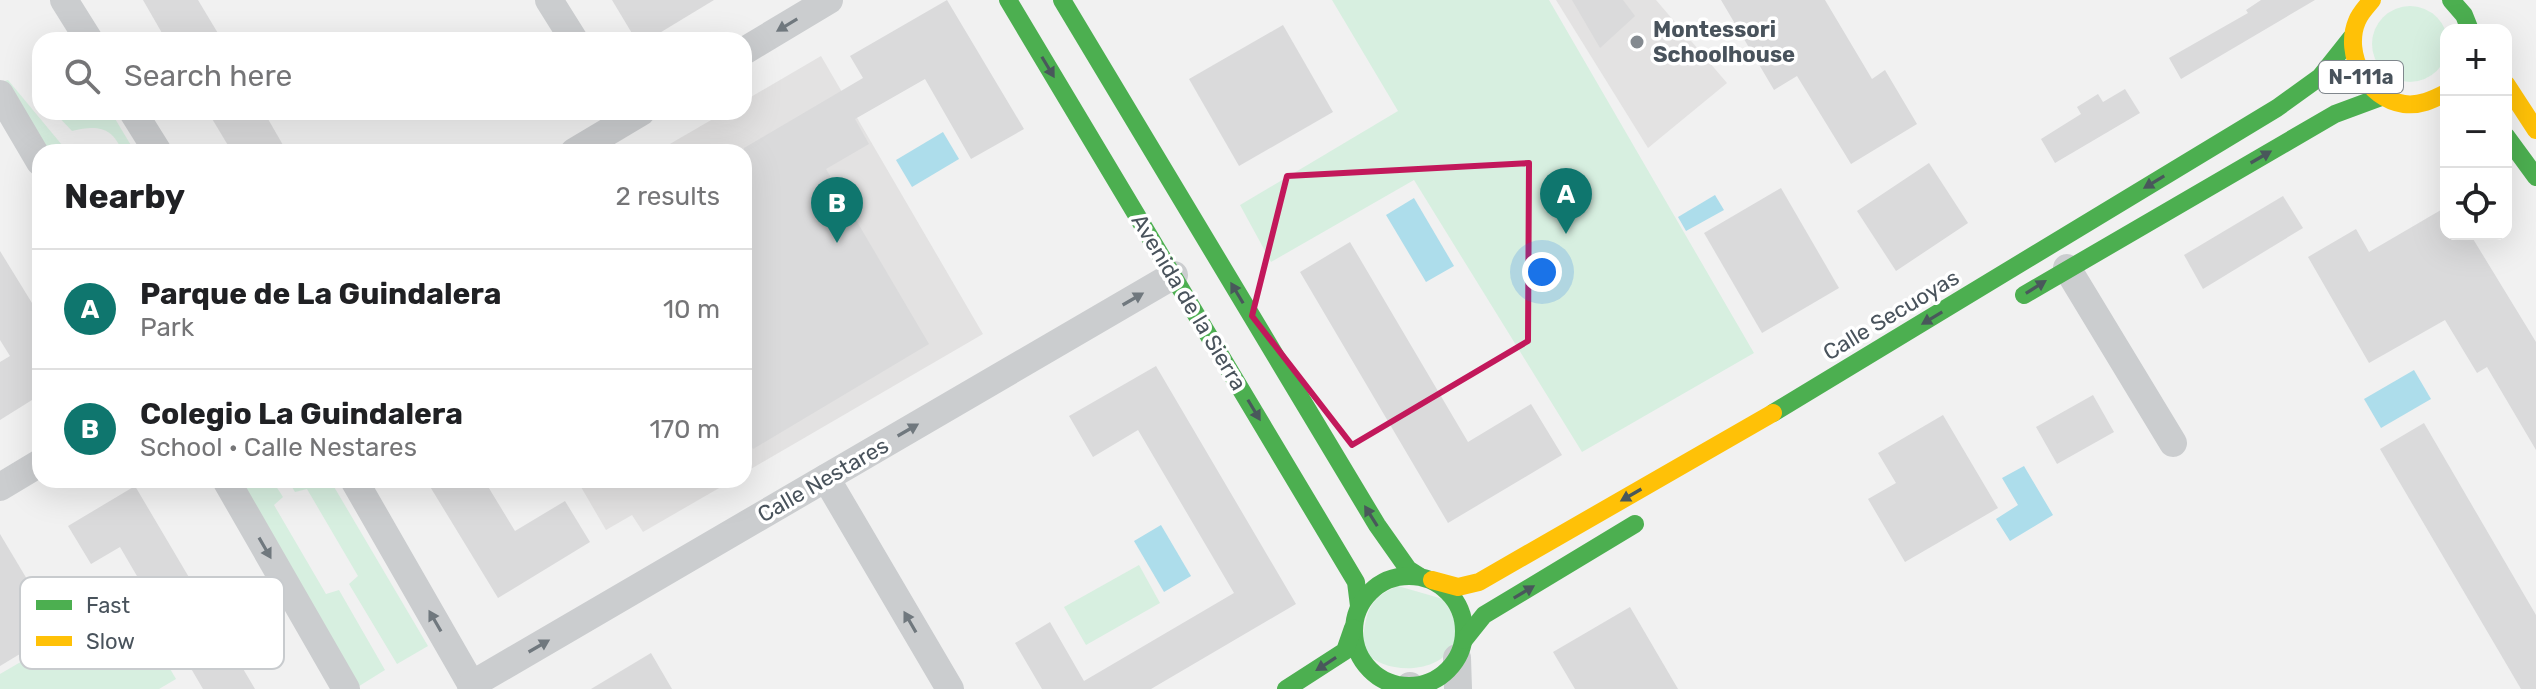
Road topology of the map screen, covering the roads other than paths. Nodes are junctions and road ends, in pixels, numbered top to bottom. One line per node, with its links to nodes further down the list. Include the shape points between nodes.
1 (64, 0): 9 (street)
2 (549, 0): 10 (street)
3 (829, 0): 12 (street, one-way to 12)
4 (1008, 0): 26 (main road, Avenida de la Sierra, one-way to 26)
5 (1062, 0): 36 (main road, Avenida de la Sierra, one-way to 5, via 1408,569 1377,525)
6 (2372, 0): 11 (main road, N-111a, via 2355,22)
7 (2453, 1): 8 (main road)
8 (2466, 24)
9 (84, 32)
10 (569, 32)
11 (2351, 38): 15 (main road, N-111a, via 2358,72); 36 (main road, Calle Secuoyas, one-way to 36, via 2320,77 2277,108 1809,392 1479,582 1458,587)
12 (752, 46)
13 (2512, 93): 19 (main road)
14 (0, 94): 23 (street)
15 (2381, 97): 16 (main road, N-111a, via 2399,104); 25 (main road, one-way to 15, via 2335,114)
16 (2440, 98)
17 (138, 120): 20 (street)
18 (620, 120): 21 (street)
19 (2536, 130)
20 (153, 144)
21 (585, 144)
22 (2512, 144): 24 (main road)
23 (32, 148)
24 (2536, 177)
25 (2067, 268): 27 (main road, one-way to 25); 28 (street)
26 (1174, 275): 30 (street, Calle Nestares, one-way to 26); 38 (main road, Avenida de la Sierra, one-way to 38, via 1356,582)
27 (2004, 307)
28 (2173, 443)
29 (32, 468): 31 (street)
30 (826, 478): 42 (street, Calle Nestares, one-way to 30); 45 (street, one-way to 30)
31 (0, 487)
32 (231, 488): 35 (street, one-way to 35)
33 (359, 488): 42 (street, one-way to 33)
34 (1658, 510): 40 (main road, one-way to 34, via 1484,615)
35 (282, 577)
36 (1426, 578): 38 (main road, via 1384,581); 40 (main road, via 1458,604)
37 (284, 581): 44 (street, one-way to 44)
38 (1359, 606): 39 (main road)
39 (1353, 628): 43 (main road, via 1364,663 1377,676); 46 (main road, one-way to 46, via 1345,651)
40 (1461, 649): 43 (main road, via 1445,673 1429,683); 47 (street)
41 (1356, 686): 43 (main road, via 1374,681)
42 (472, 687)
43 (1406, 687)
44 (346, 689)
45 (950, 689)
46 (1286, 689)
47 (1458, 689)

